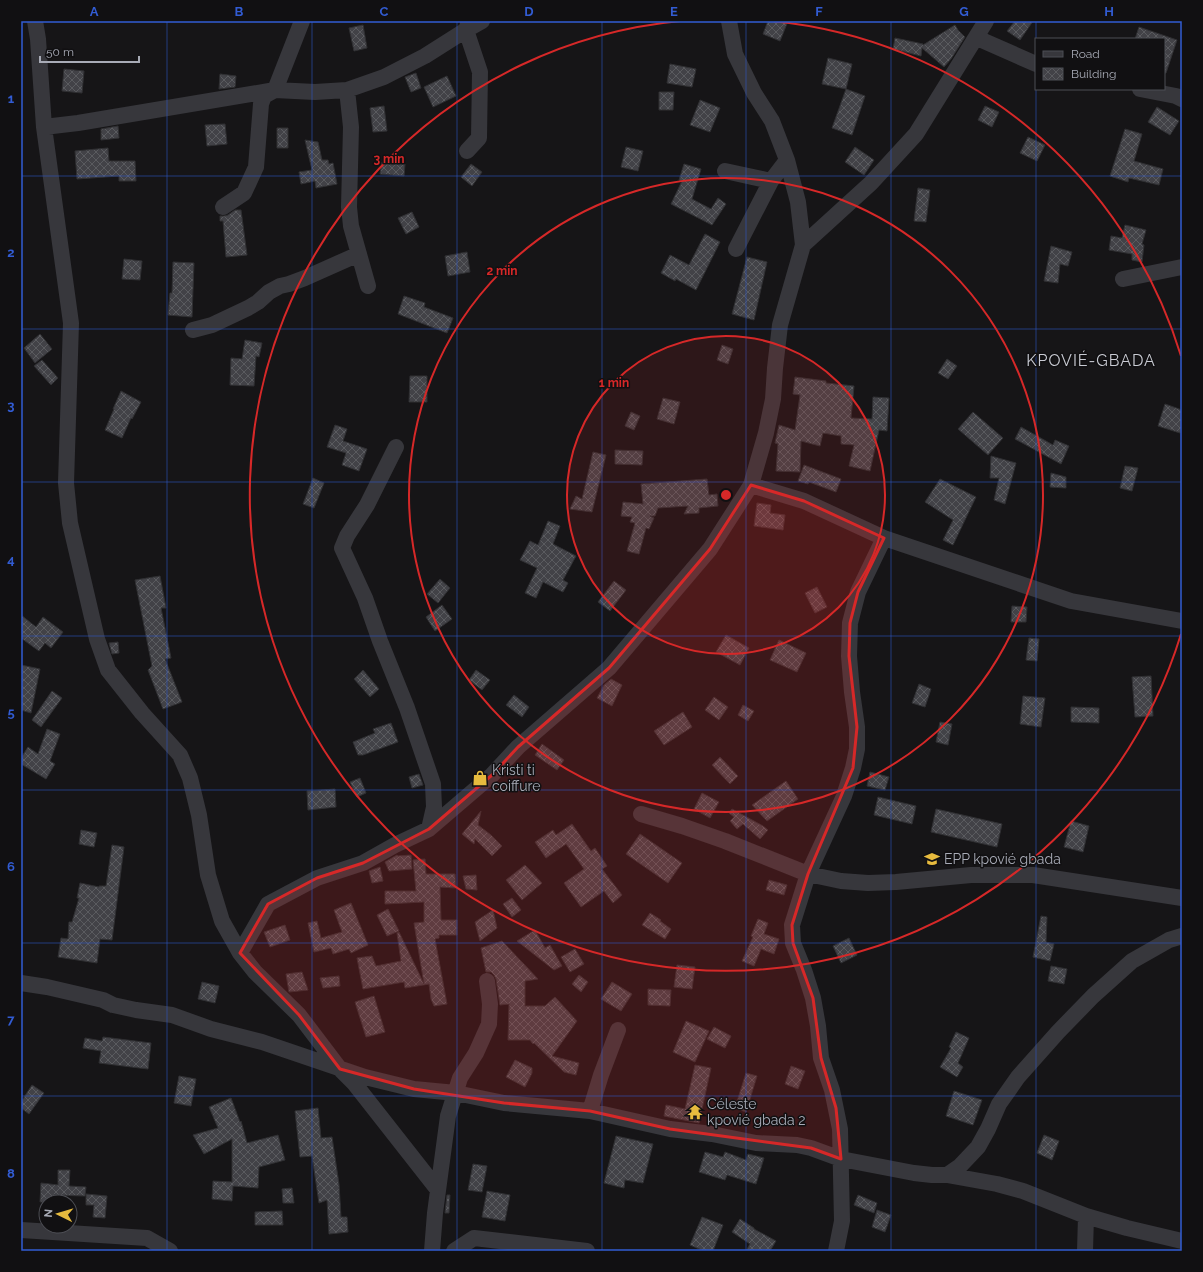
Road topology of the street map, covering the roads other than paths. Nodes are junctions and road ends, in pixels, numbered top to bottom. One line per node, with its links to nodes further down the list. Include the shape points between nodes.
1 (35, 21): 13 (street)
2 (302, 21): 9 (street)
3 (482, 21): 6 (street)
4 (729, 21): 15 (street, via 735,54 754,93 772,121)
5 (986, 21): 7 (street)
6 (467, 25): 10 (street, via 418,60 384,77); 14 (street, via 480,72 479,138)
7 (976, 38): 8 (street); 19 (street, via 916,134 871,183)
8 (1035, 64)
9 (275, 90): 10 (street); 13 (street); 18 (street, via 264,96 261,104 256,167 244,193)
10 (347, 90): 21 (street, via 351,126 349,206 351,226)
11 (1145, 90): 12 (street)
12 (1182, 98)
13 (44, 127): 35 (street, via 71,323 66,483 70,523 97,639 108,670 183,760 199,815 208,875 222,921)
14 (467, 152)
15 (786, 160): 17 (street); 19 (street, via 798,202)
16 (725, 171): 17 (street)
17 (771, 181): 20 (street)
18 (223, 207)
19 (803, 245): 27 (street, via 780,325 773,399)
20 (736, 249)
21 (359, 254): 24 (street); 25 (street, via 280,286 248,308 212,325)
22 (1182, 267): 23 (street)
23 (1123, 279)
24 (368, 286)
25 (193, 330)
26 (396, 447): 31 (street, via 342,548 368,604 433,784 434,807)
27 (751, 485): 28 (street, via 804,501); 31 (street, via 710,549 609,668)
28 (884, 538): 29 (street, via 1071,601); 32 (street, via 858,592 850,623 849,656 857,727 857,749 853,768 844,796)
29 (1182, 621)
30 (641, 814): 32 (street, via 725,841)
31 (429, 829): 35 (street, via 363,863 317,878 268,904)
32 (808, 874): 33 (street, via 841,881 868,883 971,875 1033,875); 42 (street, via 792,925 793,943 813,998 821,1058 838,1115)
33 (1182, 898)
34 (1182, 936): 43 (street, via 1169,940 1132,961 1093,996 1018,1077 999,1104 978,1147 960,1166)
35 (240, 953): 39 (street, via 255,972 298,1015)
36 (486, 981): 40 (street, via 490,1004 489,1024 460,1078)
37 (21, 983): 39 (street, via 47,987 136,1010 172,1015)
38 (618, 1030): 41 (street)
39 (340, 1069): 40 (street, via 414,1089); 44 (street, via 354,1083)
40 (456, 1094): 41 (street, via 504,1103); 44 (street, via 448,1116)
41 (590, 1111): 42 (street, via 756,1143 798,1145)
42 (841, 1159): 43 (street, via 914,1173); 52 (street, via 842,1221)
43 (947, 1175): 45 (street, via 1023,1191)
44 (438, 1190): 49 (street)
45 (1086, 1216): 47 (street); 53 (street)
46 (21, 1230): 48 (street, via 147,1238)
47 (1182, 1241)
48 (170, 1251)
49 (432, 1251)
50 (454, 1251): 51 (street, via 474,1238)
51 (587, 1251)
52 (836, 1251)
53 (1085, 1251)

